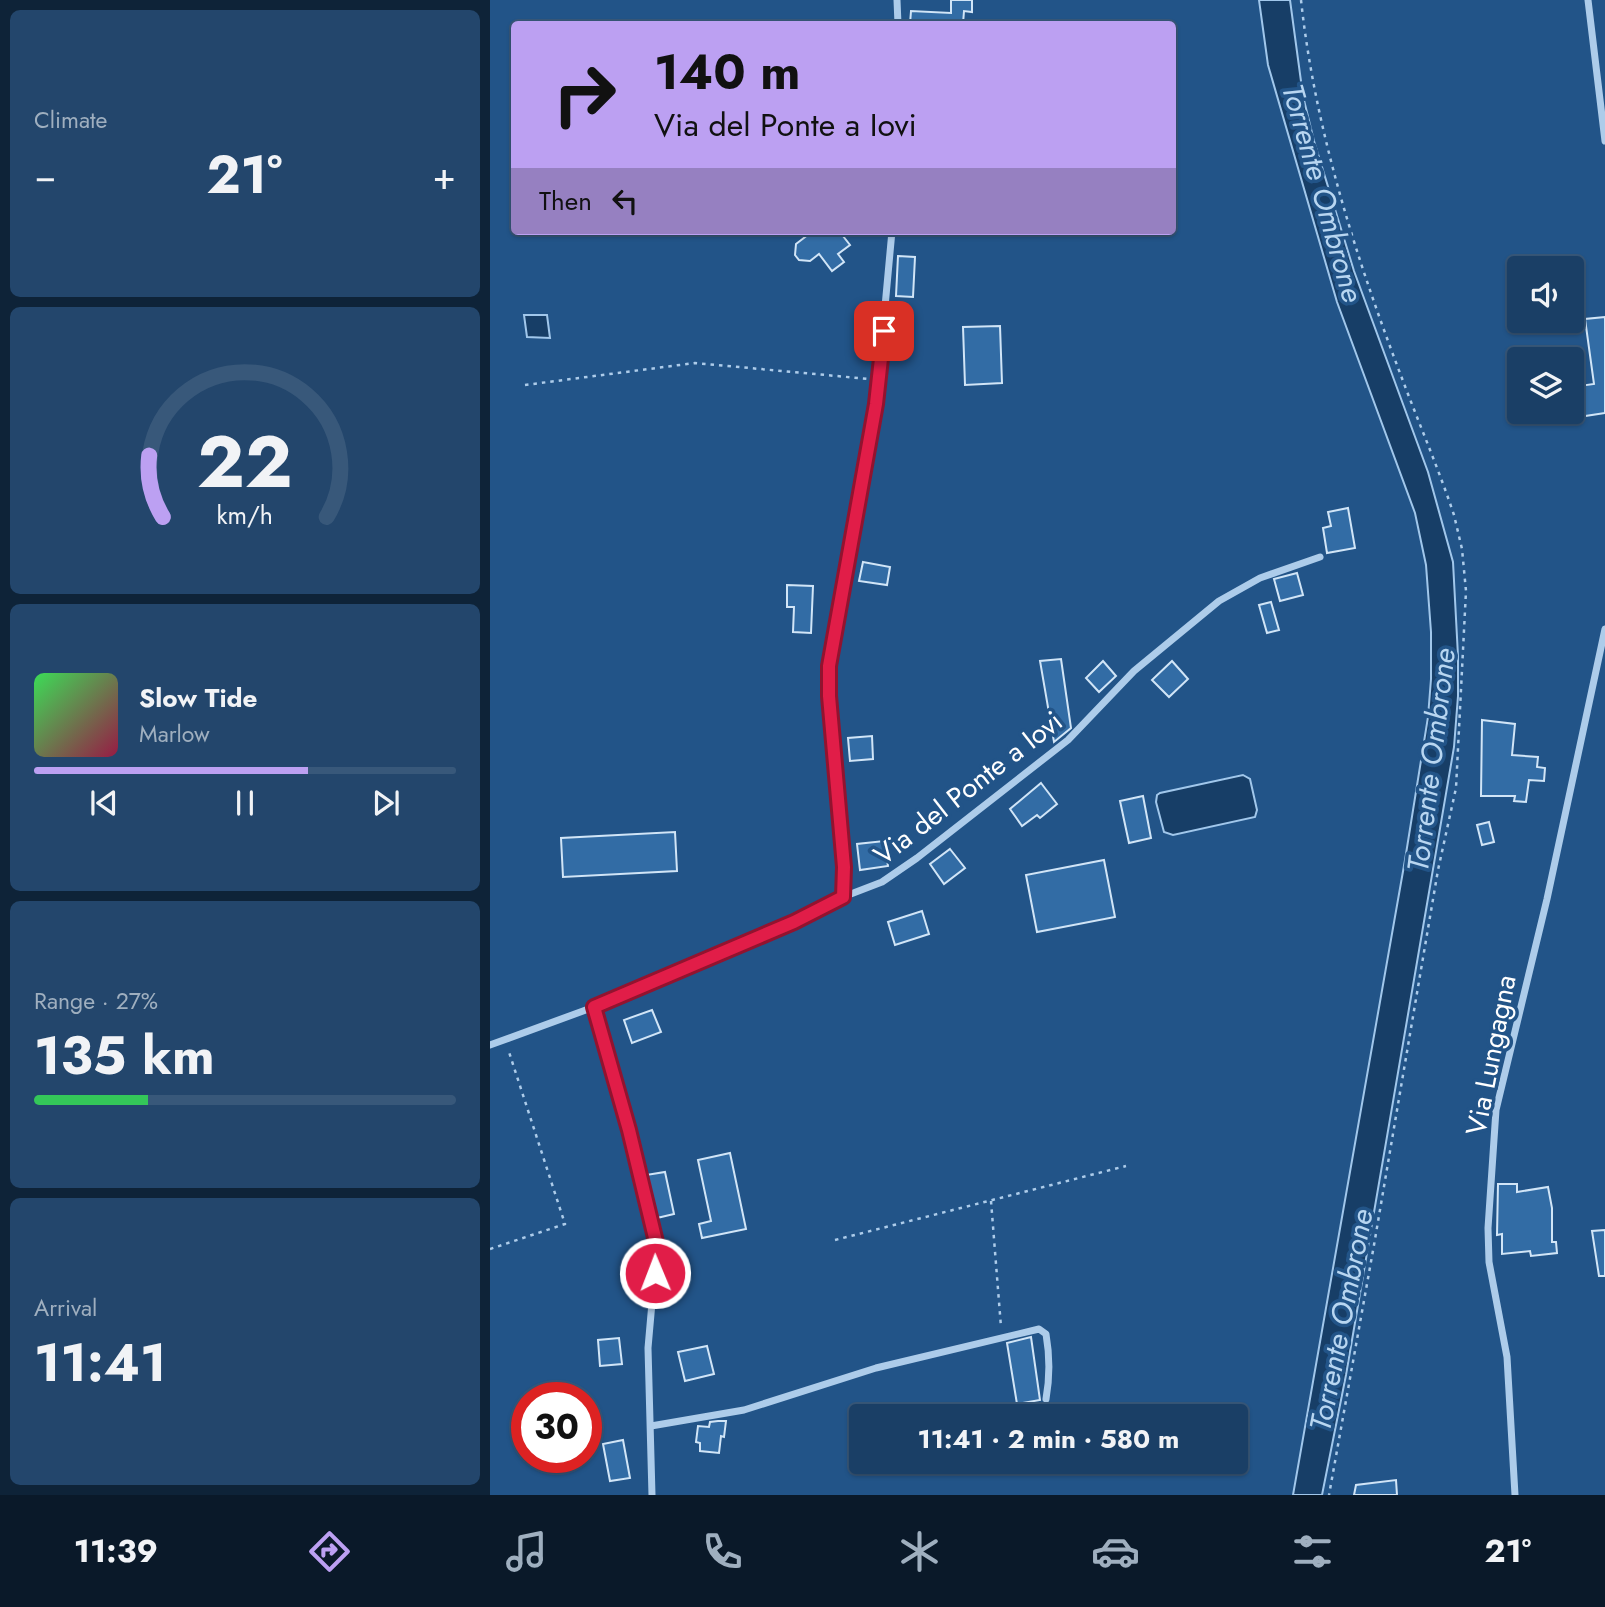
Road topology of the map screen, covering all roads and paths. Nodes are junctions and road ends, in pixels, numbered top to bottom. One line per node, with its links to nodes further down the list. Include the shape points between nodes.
1 (897, 0): 4 (street)
2 (1301, 0): 23 (path, via 1308,64 1324,132 1374,302 1454,516 1466,591 1456,788)
3 (1588, 0): 5 (street)
4 (898, 21)
5 (1605, 141)
6 (892, 235): 7 (street)
7 (879, 379): 8 (path, via 695,363); 11 (street, via 829,666)
8 (525, 385)
9 (1320, 557): 11 (street, Via del Ponte a Iovi, via 1260,578 1219,601 1134,671 1068,740 894,874)
10 (1605, 629): 24 (street, Via Lungagna, via 1496,1110 1489,1262 1507,1357)
11 (843, 897): 12 (street, Via del Ponte a Iovi)
12 (594, 1007): 13 (street, Via del Ponte a Iovi); 21 (street, via 657,1246 648,1348)
13 (505, 1040): 14 (street, Via del Ponte a Iovi); 18 (path, via 565,1224)
14 (490, 1045)
15 (1126, 1166): 16 (path)
16 (991, 1200): 17 (path); 19 (path)
17 (835, 1240)
18 (490, 1249)
19 (1002, 1337): 20 (street, via 1039,1329 1046,1334 1050,1353); 21 (street, via 876,1368 744,1410)
20 (1046, 1399)
21 (651, 1426): 22 (street)
22 (652, 1495)
23 (1329, 1495)
24 (1515, 1495)

